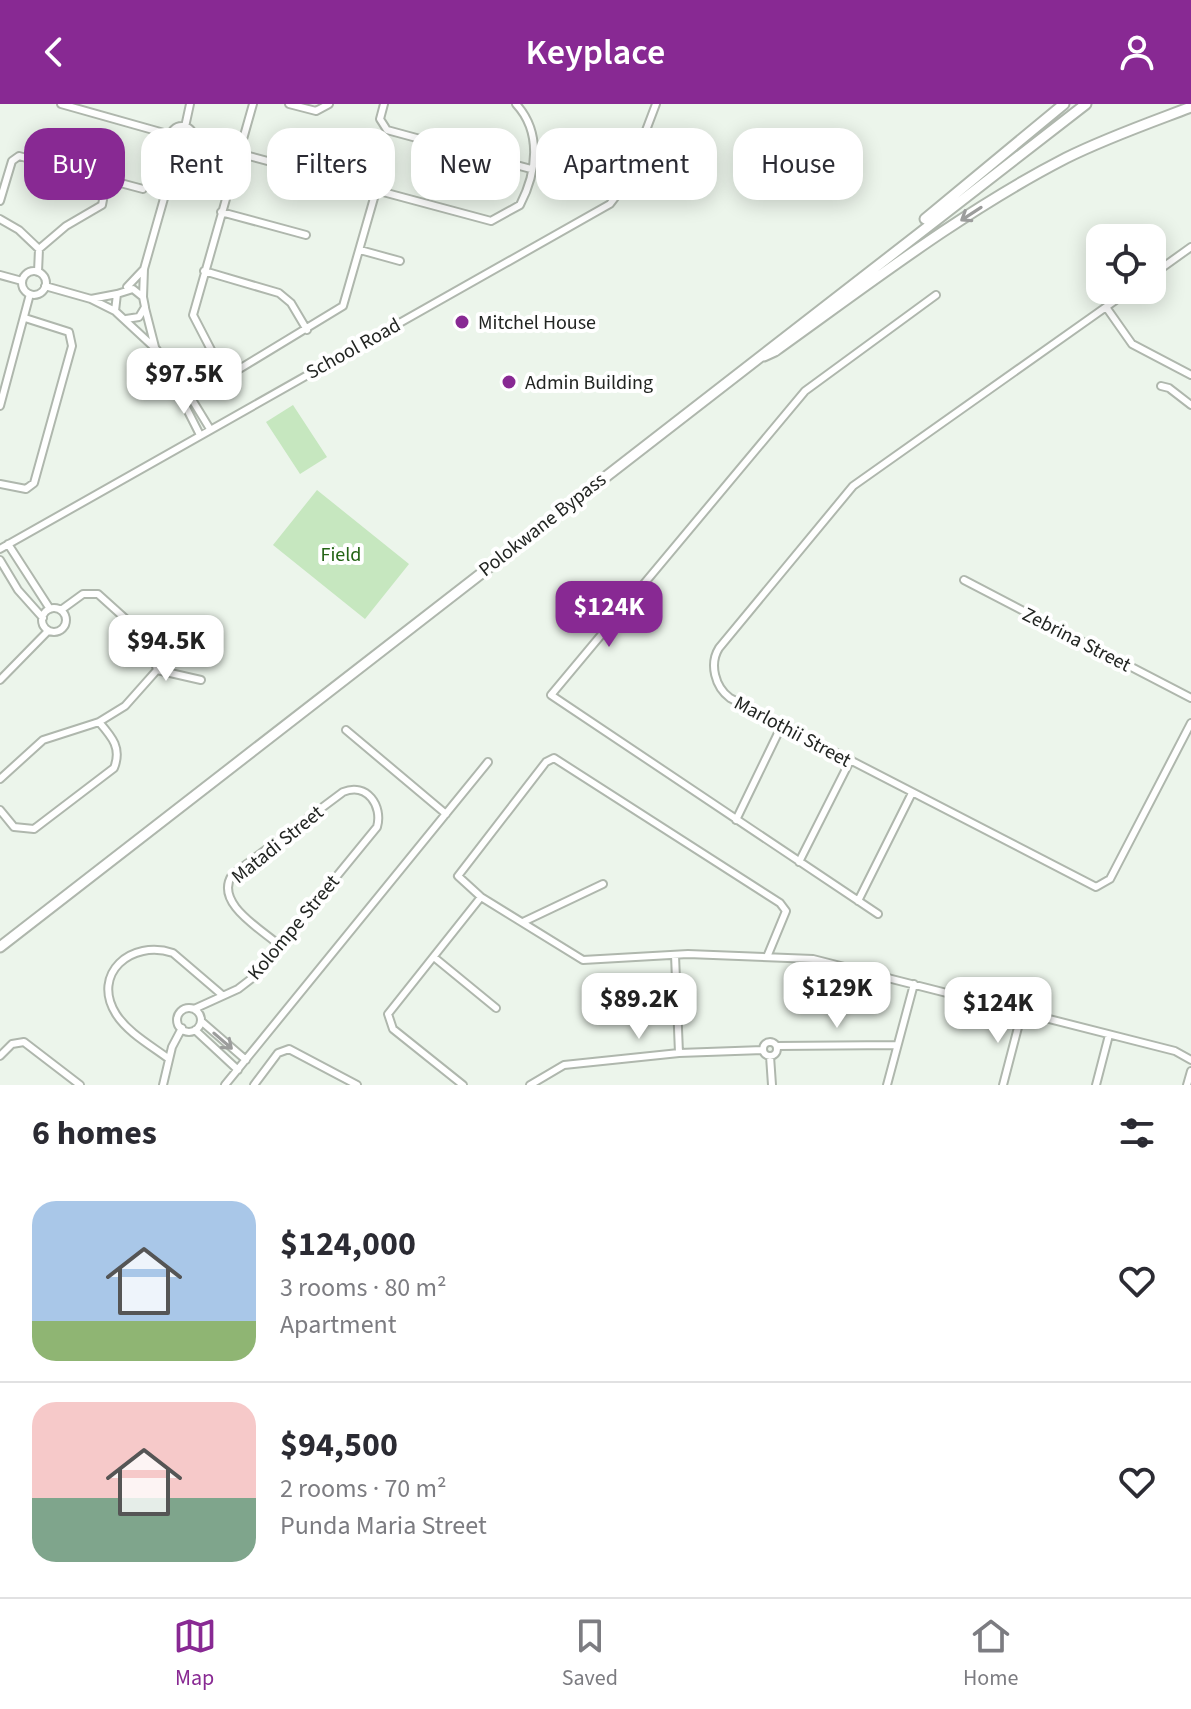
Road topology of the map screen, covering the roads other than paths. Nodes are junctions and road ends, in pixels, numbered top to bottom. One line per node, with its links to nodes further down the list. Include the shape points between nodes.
1 (61, 104): 13 (street)
2 (190, 104): 12 (street)
3 (253, 104): 15 (street)
4 (289, 104): 5 (street, via 316,111)
5 (329, 104)
6 (384, 104): 17 (street, via 380,119 387,130)
7 (516, 104): 17 (street, via 535,136)
8 (656, 104): 59 (street, School Road, via 626,183 610,204)
9 (1064, 104): 44 (highway)
10 (1086, 104): 44 (highway, Polokwane Bypass)
11 (1191, 107): 53 (highway, one-way to 53, via 1068,157 1012,188 775,351)
12 (185, 127): 14 (street)
13 (146, 128)
14 (177, 128)
15 (245, 128)
16 (24, 156): 23 (street, via 15,157)
17 (531, 169): 18 (street, via 520,205 491,221)
18 (395, 196)
19 (103, 200): 28 (street)
20 (164, 200): 32 (street)
21 (224, 200): 24 (street)
22 (374, 200): 29 (street)
23 (0, 201)
24 (221, 212): 26 (street); 33 (street)
25 (0, 219): 28 (street)
26 (306, 235)
27 (1191, 247): 31 (street)
28 (39, 249): 34 (street)
29 (360, 250): 30 (street); 51 (street, via 343,306)
30 (400, 261)
31 (1166, 265)
32 (144, 269): 38 (street); 42 (street)
33 (204, 271): 51 (street, via 279,293); 51 (street, via 194,319 222,371 236,371)
34 (38, 272): 36 (street, via 29,272); 37 (street)
35 (0, 275): 36 (street)
36 (22, 281): 39 (street)
37 (45, 286): 39 (street); 43 (street)
38 (126, 288): 40 (street); 42 (street)
39 (30, 294): 49 (street)
40 (117, 294): 43 (street); 48 (street)
41 (936, 295): 84 (street, via 805,391 551,695)
42 (143, 297): 46 (street)
43 (91, 299): 48 (street)
44 (824, 304): 53 (highway, Polokwane Bypass)
45 (1110, 304): 47 (street, Marlothii Street)
46 (145, 307): 50 (street, via 139,317); 52 (street)
47 (1106, 307): 55 (street, via 1132,344); 76 (street, Marlothii Street, via 853,486 719,648 714,666 722,692)
48 (115, 311): 50 (street)
49 (25, 318): 58 (street); 61 (street, via 69,332 72,346 34,483 26,489)
50 (126, 319): 52 (street)
51 (307, 330)
52 (157, 350): 54 (street)
53 (758, 357): 93 (highway, Polokwane Bypass)
54 (168, 370): 59 (street, via 177,375); 60 (street)
55 (1191, 375)
56 (1161, 386): 57 (street)
57 (1191, 405)
58 (0, 406)
59 (210, 429): 60 (street, School Road)
60 (200, 435): 62 (street, School Road)
61 (0, 484)
62 (8, 544): 63 (street, School Road); 66 (street)
63 (0, 549)
64 (0, 560): 68 (street)
65 (964, 580): 73 (street, Zebrina Street)
66 (50, 609): 67 (street); 68 (street)
67 (61, 610): 69 (street, via 65,627); 70 (street, via 83,594 98,594 149,640)
68 (43, 618): 69 (street)
69 (48, 631): 71 (street)
70 (157, 670): 72 (street); 74 (street, via 125,706)
71 (0, 680)
72 (201, 680)
73 (1191, 698)
74 (99, 722): 80 (street, via 43,740); 82 (street, via 116,742 114,768 34,829 14,827)
75 (1191, 723): 81 (street, Marlothii Street, via 1110,879 1100,887)
76 (782, 725): 78 (street, Marlothii Street); 84 (street)
77 (346, 730): 83 (street)
78 (850, 761): 81 (street, Marlothii Street); 86 (street)
79 (488, 762): 83 (street)
80 (0, 779)
81 (912, 793): 89 (street)
82 (0, 810)
83 (446, 814): 113 (street)
84 (736, 820): 86 (street)
85 (377, 827): 92 (street, Kolompe Street); 92 (street, Matadi Street, via 378,805 352,788 232,875 226,891 230,901)
86 (799, 862): 89 (street)
87 (603, 884): 91 (street)
88 (481, 897): 91 (street); 95 (street, via 462,881 460,870 554,758 780,903 786,911); 96 (street)
89 (858, 901): 90 (street)
90 (878, 914)
91 (523, 922): 94 (street, via 583,960)
92 (279, 945): 98 (street, Kolompe Street, via 255,976)
93 (0, 947)
94 (675, 955): 95 (street); 109 (street)
95 (767, 957): 97 (street, via 813,959)
96 (435, 958): 99 (street); 122 (street, via 392,1008 389,1022)
97 (914, 984): 101 (street); 106 (street)
98 (221, 994): 100 (street, Kolompe Street); 112 (street, via 173,953 152,947 136,950 120,962 111,977 114,1012)
99 (496, 1008)
100 (194, 1009): 102 (street); 103 (street, via 180,1013)
101 (1022, 1012): 105 (street); 126 (street)
102 (201, 1021): 104 (street); 113 (street, one-way to 113)
103 (182, 1028): 104 (street); 112 (street)
104 (195, 1030): 115 (street)
105 (1109, 1035): 114 (street, via 1186,1054); 127 (street)
106 (897, 1045): 107 (street); 125 (street)
107 (777, 1046): 108 (street, via 767,1042); 111 (street, via 777,1053)
108 (763, 1050): 109 (street); 111 (street)
109 (679, 1053): 123 (street, via 564,1065)
110 (0, 1056): 117 (street, via 12,1044 24,1042)
111 (770, 1056): 124 (street)
112 (169, 1059): 118 (street)
113 (246, 1060): 115 (street)
114 (1191, 1060)
115 (238, 1070): 119 (street)
116 (1191, 1071): 128 (street)
117 (75, 1083)
118 (163, 1085)
119 (225, 1085)
120 (254, 1085): 121 (street, via 278,1053 289,1049)
121 (357, 1085)
122 (463, 1085)
123 (530, 1085)
124 (772, 1085)
125 (887, 1085)
126 (1003, 1085)
127 (1096, 1085)
128 (1187, 1085)

